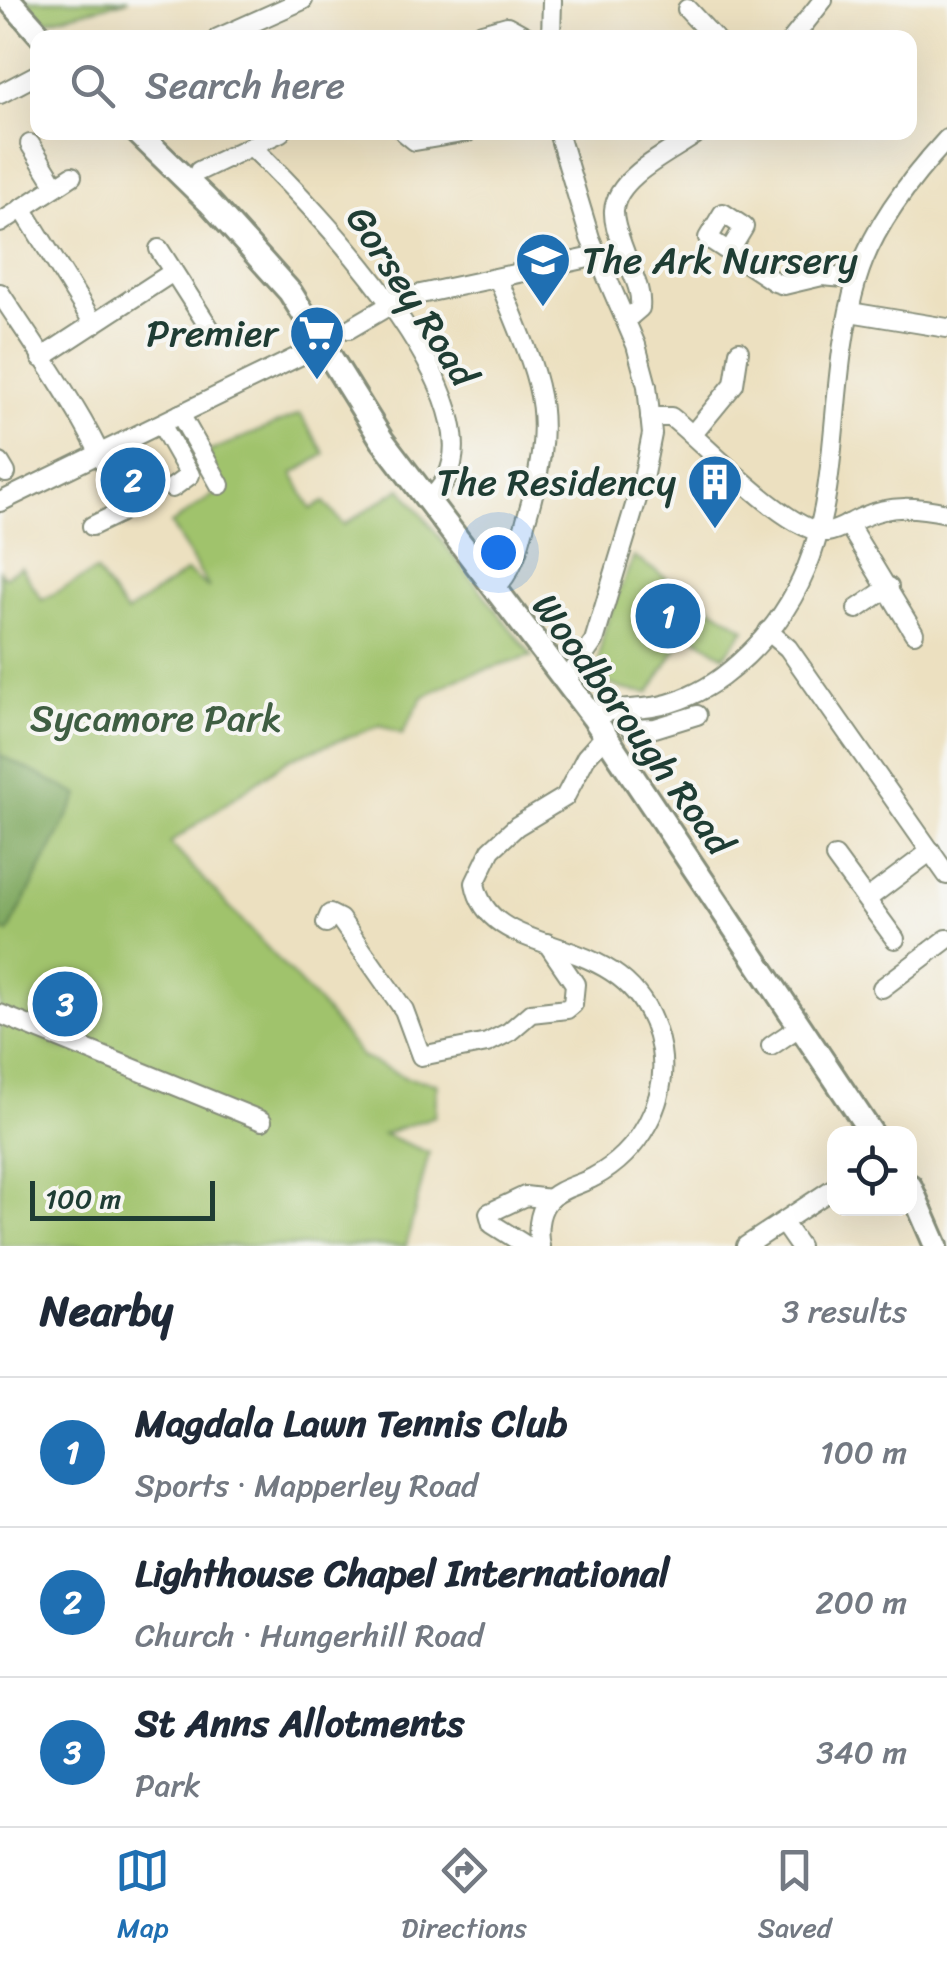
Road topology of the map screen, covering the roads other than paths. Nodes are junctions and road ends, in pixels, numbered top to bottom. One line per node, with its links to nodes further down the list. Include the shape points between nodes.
1 (9, 0): 6 (main road)
2 (303, 0): 7 (street)
3 (552, 0): 8 (street)
4 (823, 0): 10 (street)
5 (687, 9): 9 (street)
6 (36, 30)
7 (236, 30)
8 (550, 30)
9 (707, 30)
10 (799, 30)
11 (30, 78): 12 (street)
12 (0, 94)
13 (145, 140): 37 (main road, Woodborough Road, via 266,264)
14 (263, 140): 18 (street)
15 (561, 140): 25 (street)
16 (688, 140): 32 (street, via 638,175 614,206 641,293 640,308)
17 (30, 144): 21 (street, via 64,181)
18 (250, 146): 20 (street); 30 (street, Gorsey Road, via 327,222)
19 (944, 150): 28 (street, via 882,225)
20 (200, 171)
21 (22, 208): 22 (street); 33 (street)
22 (0, 223)
23 (159, 250): 26 (street)
24 (729, 252): 28 (street, via 784,285 822,276)
25 (598, 256): 27 (street); 32 (street)
26 (177, 279): 33 (street); 36 (street)
27 (499, 280): 30 (street); 54 (street, via 542,390 545,417 521,540 508,577)
28 (856, 280): 31 (street)
29 (0, 293): 39 (street)
30 (388, 305): 35 (street); 47 (street, Gorsey Road, via 444,395 456,432 447,478)
31 (850, 312): 34 (street); 52 (street)
32 (626, 320): 41 (street)
33 (94, 324): 39 (street)
34 (947, 328)
35 (350, 330)
36 (212, 332)
37 (324, 344): 40 (street); 47 (main road, Woodborough Road)
38 (739, 350): 43 (street, via 734,384)
39 (42, 358): 44 (street)
40 (180, 414): 42 (street); 45 (street)
41 (650, 417): 43 (street, via 672,417); 58 (street, via 643,479 594,641)
42 (161, 424): 44 (street); 46 (street, via 190,475)
43 (693, 434): 52 (street, via 778,509)
44 (99, 454): 48 (street); 51 (street, via 120,512)
45 (220, 484)
46 (172, 488)
47 (427, 500): 54 (main road, Woodborough Road)
48 (0, 502)
49 (947, 513): 50 (street, via 882,509)
50 (848, 524): 52 (street); 53 (street)
51 (92, 526)
52 (820, 531): 56 (street, via 810,564)
53 (889, 587): 55 (street); 57 (street)
54 (494, 589): 58 (main road, Woodborough Road)
55 (857, 609)
56 (768, 631): 59 (street, via 720,679); 64 (street, via 788,648)
57 (914, 633)
58 (566, 681): 62 (main road, Woodborough Road)
59 (673, 702): 61 (street); 62 (street)
60 (697, 715): 61 (street)
61 (678, 722): 63 (street)
62 (599, 727): 71 (street, via 565,797 517,826 491,850 477,878 489,917 508,931); 74 (main road, Woodborough Road)
63 (632, 729)
64 (931, 851): 66 (street); 67 (street)
65 (835, 857): 67 (street)
66 (947, 875)
67 (867, 898): 70 (street)
68 (326, 923): 71 (street, via 330,914 340,919 404,1010 421,1056 487,1043 531,1013 573,1004 575,984)
69 (947, 938): 72 (street)
70 (895, 940)
71 (547, 942): 79 (street, via 597,962 636,994 657,1033 663,1082 630,1150 597,1176)
72 (882, 988)
73 (0, 1014): 76 (street)
74 (798, 1027): 75 (street); 77 (main road, Woodborough Road)
75 (770, 1046)
76 (262, 1121)
77 (866, 1126)
78 (827, 1193): 81 (street)
79 (550, 1198): 82 (street, via 524,1196 488,1216); 83 (street, via 539,1223)
80 (917, 1202): 86 (main road)
81 (783, 1223): 84 (street); 85 (street)
82 (527, 1246)
83 (540, 1246)
84 (746, 1246)
85 (799, 1246)
86 (936, 1246)

